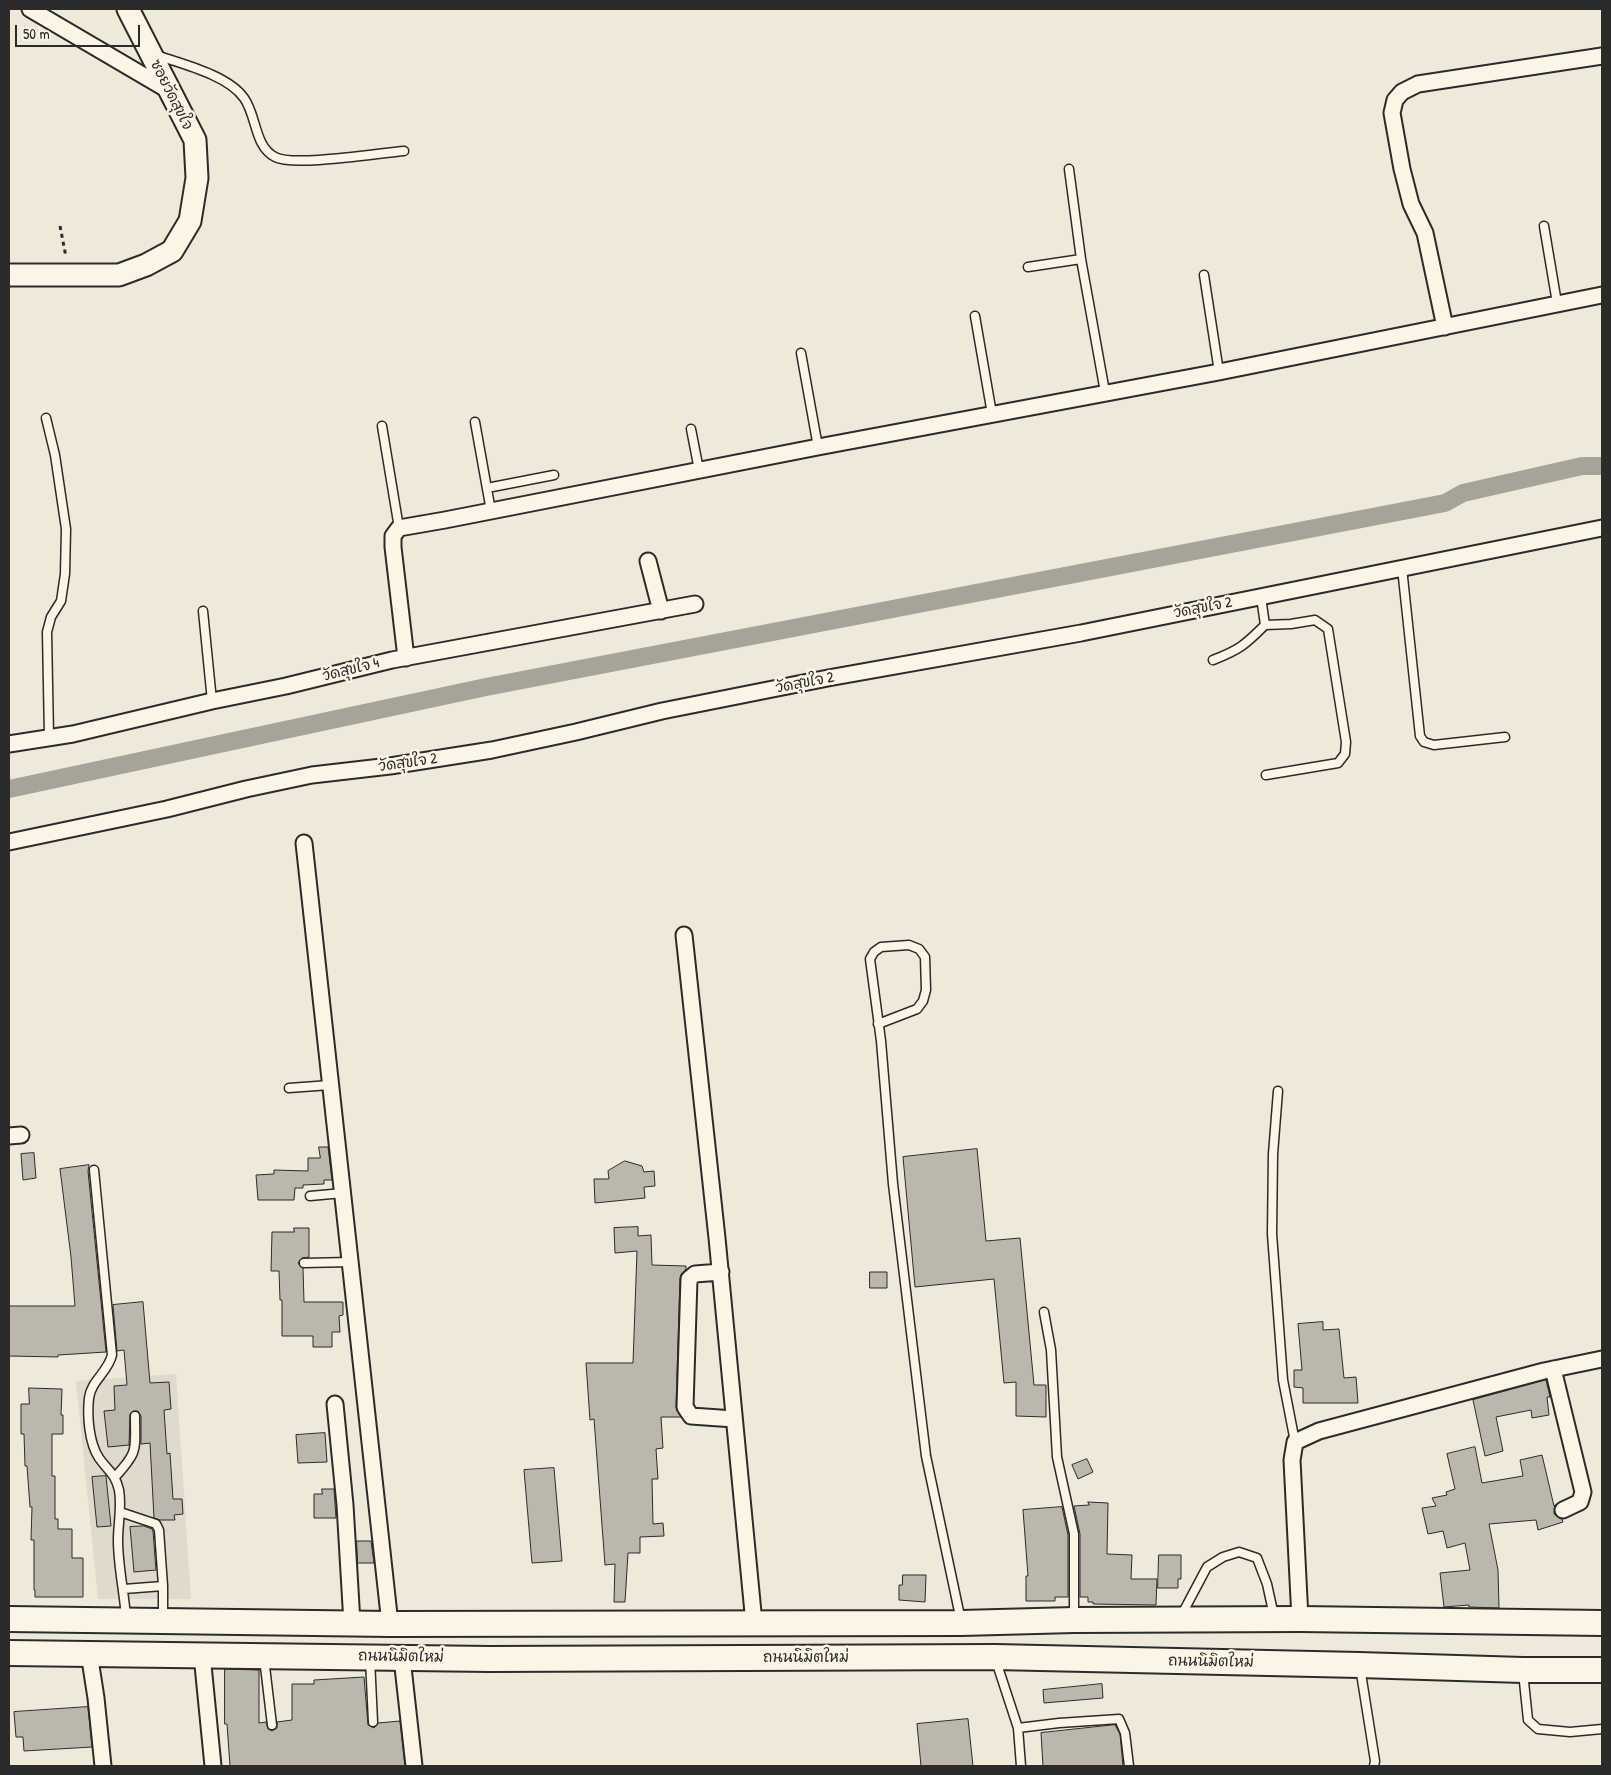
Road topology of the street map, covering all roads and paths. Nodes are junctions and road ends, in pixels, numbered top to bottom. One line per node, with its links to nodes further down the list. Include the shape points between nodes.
1 (30, 9): 5 (street)
2 (128, 9): 3 (street, ซอยวัดสุขใจ)
3 (150, 53): 5 (street, ซอยวัดสุขใจ); 6 (lane, via 220,78 243,96 253,113 262,146 276,158 304,161)
4 (1602, 56): 18 (street, via 1418,84 1402,92 1395,100 1392,113 1402,169 1411,204 1425,233)
5 (168, 90): 13 (street, ซอยวัดสุขใจ, via 195,140 197,178 190,221 172,250 146,265 119,275)
6 (404, 151)
7 (1069, 169): 10 (lane)
8 (60, 226): 13 (path)
9 (1544, 226): 16 (lane)
10 (1081, 259): 11 (lane); 21 (lane)
11 (1028, 267)
12 (9, 274): 13 (street, ซอยวัดสุขใจ)
13 (67, 275)
14 (1204, 275): 20 (lane)
15 (1602, 295): 16 (street)
16 (1557, 303): 18 (street)
17 (975, 316): 22 (lane)
18 (1445, 327): 20 (street)
19 (801, 353): 27 (lane)
20 (1219, 372): 21 (street)
21 (1104, 392): 22 (street)
22 (992, 414): 27 (street)
23 (46, 418): 45 (lane, via 66,529 61,602 51,617 47,632)
24 (475, 422): 30 (lane)
25 (382, 426): 32 (lane)
26 (692, 429): 28 (lane)
27 (818, 447): 28 (street)
28 (699, 470): 31 (street)
29 (554, 475): 30 (lane)
30 (487, 488): 31 (lane)
31 (491, 511): 32 (street)
32 (399, 528): 41 (street, via 393,536 393,547)
33 (1602, 528): 35 (street, วัดสุขใจ 2)
34 (648, 561): 39 (street)
35 (1402, 568): 36 (street, วัดสุขใจ 2); 44 (lane, via 1420,736 1424,742 1434,745)
36 (1261, 597): 40 (lane); 48 (street, วัดสุขใจ 2, via 662,710 492,750 312,775)
37 (695, 604): 39 (street, วัดสุขใจ 4)
38 (203, 611): 43 (lane)
39 (661, 611): 41 (street, วัดสุขใจ 4)
40 (1265, 625): 42 (lane, via 1237,651); 47 (lane, via 1315,620 1328,629 1346,742 1345,754 1338,763)
41 (406, 658): 43 (street, วัดสุขใจ 4)
42 (1213, 660)
43 (212, 701): 45 (street, วัดสุขใจ 4)
44 (1505, 737)
45 (49, 738): 46 (street, วัดสุขใจ 4)
46 (9, 744)
47 (1266, 775)
48 (9, 842)
49 (304, 843): 52 (street)
50 (684, 935): 60 (street)
51 (878, 1024): 51 (lane, via 870,959 881,947 910,945 919,949 925,957 923,1001 918,1009); 82 (lane, via 893,1184 926,1456)
52 (330, 1085): 53 (lane); 56 (street)
53 (289, 1088)
54 (1278, 1092): 67 (lane, via 1272,1234 1284,1380)
55 (94, 1170): 68 (lane, via 112,1355 91,1390 90,1431 100,1460)
56 (343, 1193): 57 (lane); 58 (street)
57 (310, 1196)
58 (351, 1262): 59 (lane); 84 (street)
59 (304, 1264)
60 (720, 1272): 66 (street); 66 (street, via 695,1274 689,1279 686,1407 691,1416)
61 (1044, 1312): 75 (lane, via 1051,1350 1057,1457 1074,1534)
62 (1602, 1359): 63 (street)
63 (1553, 1369): 67 (street, via 1319,1431); 69 (street, via 1582,1492 1580,1502)
64 (335, 1404): 80 (street)
65 (135, 1416): 68 (lane, via 134,1454)
66 (734, 1419): 81 (street)
67 (1295, 1442): 74 (street, via 1292,1460)
68 (115, 1477): 70 (lane)
69 (1563, 1510)
70 (120, 1512): 71 (lane, via 156,1524 160,1530); 72 (lane, via 118,1539)
71 (163, 1586): 72 (lane); 79 (lane)
72 (124, 1588): 78 (lane)
73 (9, 1619): 78 (main road)
74 (1300, 1619): 77 (main road); 83 (main road)
75 (1074, 1620): 76 (main road); 82 (main road)
76 (1179, 1620): 77 (main road); 77 (lane, via 1206,1566 1239,1552 1257,1558 1267,1584)
77 (1274, 1620)
78 (127, 1621): 79 (main road)
79 (163, 1622): 80 (main road)
80 (352, 1623): 84 (main road)
81 (754, 1623): 82 (main road); 84 (main road)
82 (961, 1623)
83 (1602, 1623)
84 (390, 1624)
85 (9, 1652): 86 (main road, ถนนนิมิตใหม่)
86 (89, 1653): 87 (main road, ถนนนิมิตใหม่); 99 (street)
87 (202, 1655): 88 (main road, ถนนนิมิตใหม่); 100 (street)
88 (264, 1656): 89 (main road, ถนนนิมิตใหม่); 96 (lane)
89 (370, 1657): 91 (main road, ถนนนิมิตใหม่); 95 (lane)
90 (995, 1657): 91 (main road, ถนนนิมิตใหม่); 92 (main road, ถนนนิมิตใหม่); 97 (lane)
91 (402, 1658): 101 (street)
92 (1360, 1665): 93 (main road, ถนนนิมิตใหม่); 104 (lane)
93 (1523, 1670): 94 (main road, ถนนนิมิตใหม่); 98 (lane, via 1528,1720 1538,1729 1570,1732)
94 (1602, 1670)
95 (373, 1722)
96 (272, 1725)
97 (1018, 1728): 102 (lane); 103 (lane, via 1119,1719 1125,1733)
98 (1602, 1729)
99 (103, 1766)
100 (213, 1766)
101 (414, 1766)
102 (1021, 1766)
103 (1130, 1766)
104 (1374, 1766)

